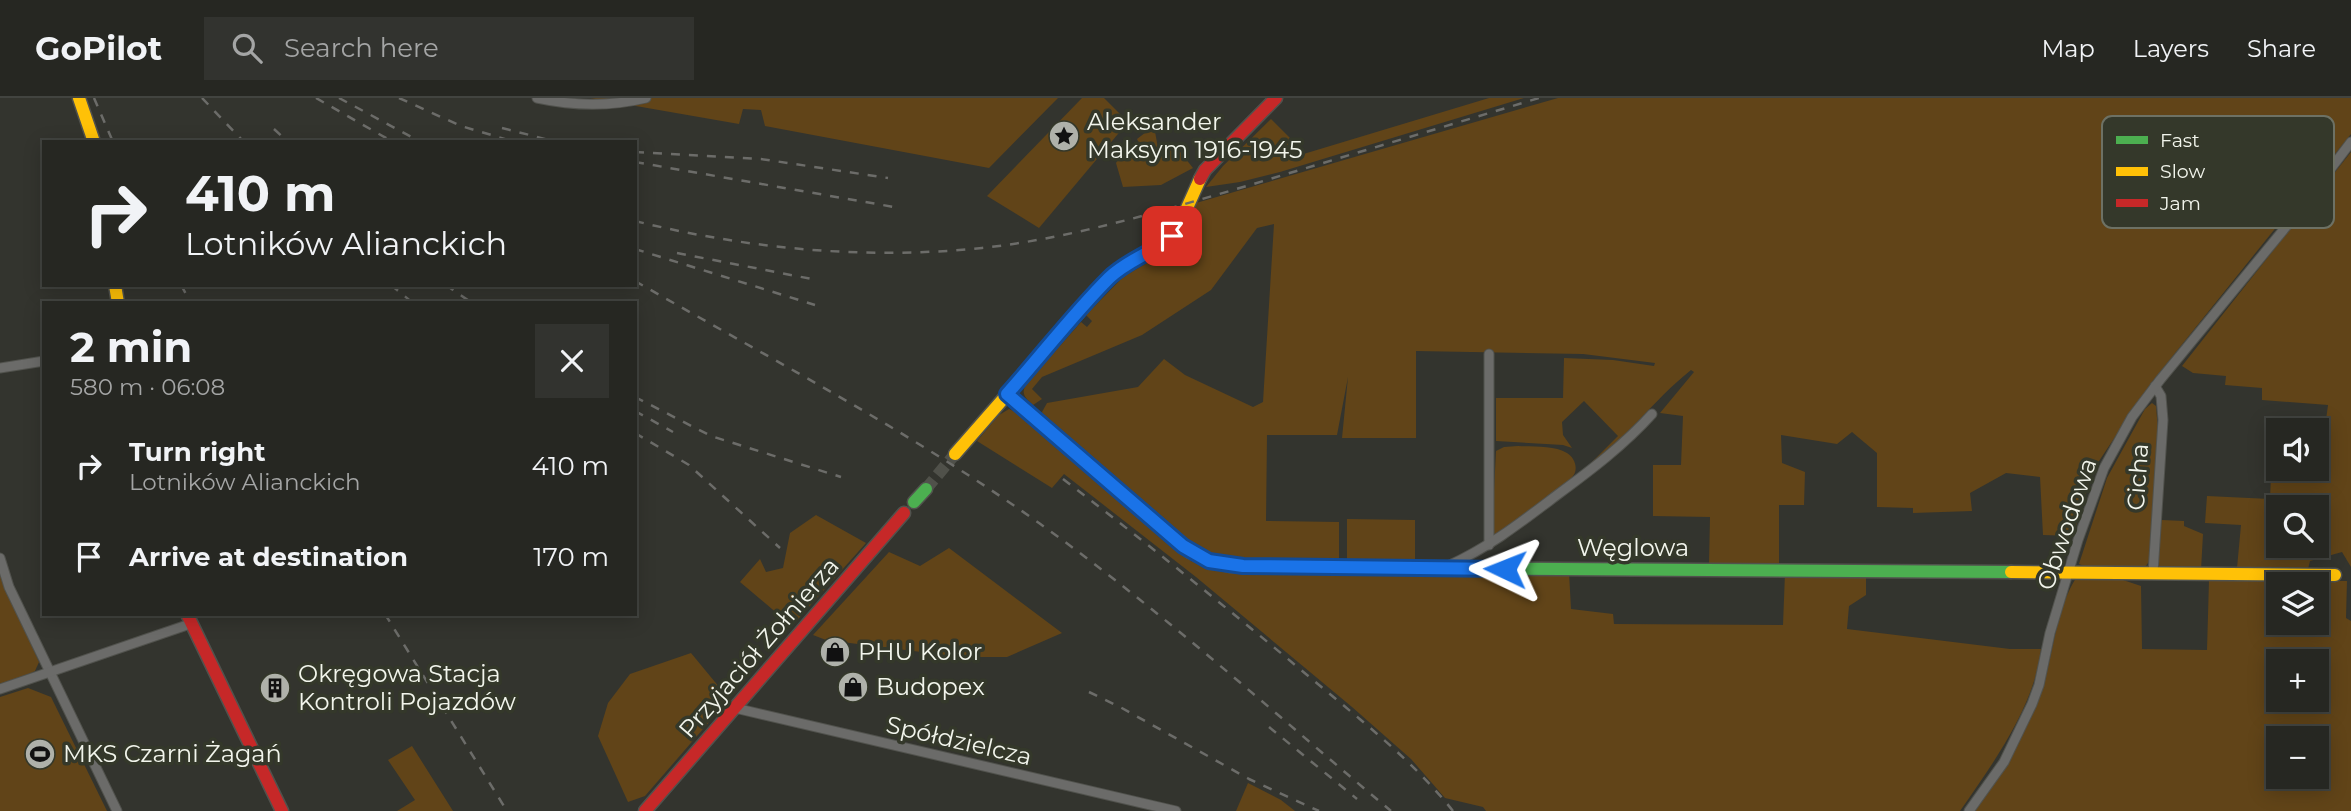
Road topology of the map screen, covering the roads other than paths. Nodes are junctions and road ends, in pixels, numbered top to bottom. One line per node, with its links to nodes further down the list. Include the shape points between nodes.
1 (79, 98): 5 (street)
2 (537, 98): 3 (street, via 574,105 613,105)
3 (646, 98)
4 (1271, 100): 13 (street, via 1205,170 1172,236 1109,278)
5 (94, 140)
6 (2351, 142): 7 (street, Obwodowa)
7 (2334, 164)
8 (2285, 228): 12 (street, Obwodowa)
9 (1489, 354): 19 (street)
10 (42, 361): 11 (street)
11 (0, 368)
12 (2155, 386): 22 (street, Obwodowa, via 2104,468); 23 (street, Cicha, via 2164,420)
13 (1007, 394): 15 (street); 21 (street, Węglowa, via 1183,546 1209,561 1243,566)
14 (1652, 414): 19 (street, via 1602,460)
15 (955, 454)
16 (926, 489): 17 (street)
17 (914, 502)
18 (904, 513): 28 (street, Przyjaciół Żołnierza)
19 (1489, 545): 21 (street)
20 (0, 558): 26 (street, via 9,587)
21 (1443, 568): 22 (street, Węglowa)
22 (2068, 573): 23 (street); 33 (street, Obwodowa, via 2032,704 2004,762)
23 (2153, 573): 24 (street)
24 (2335, 575)
25 (188, 619): 26 (street); 30 (street)
26 (51, 672): 27 (street); 29 (street)
27 (0, 689)
28 (734, 708): 31 (street, Przyjaciół Żołnierza); 32 (street, Spółdzielcza)
29 (117, 811)
30 (282, 811)
31 (645, 811)
32 (1176, 811)
33 (1969, 811)

